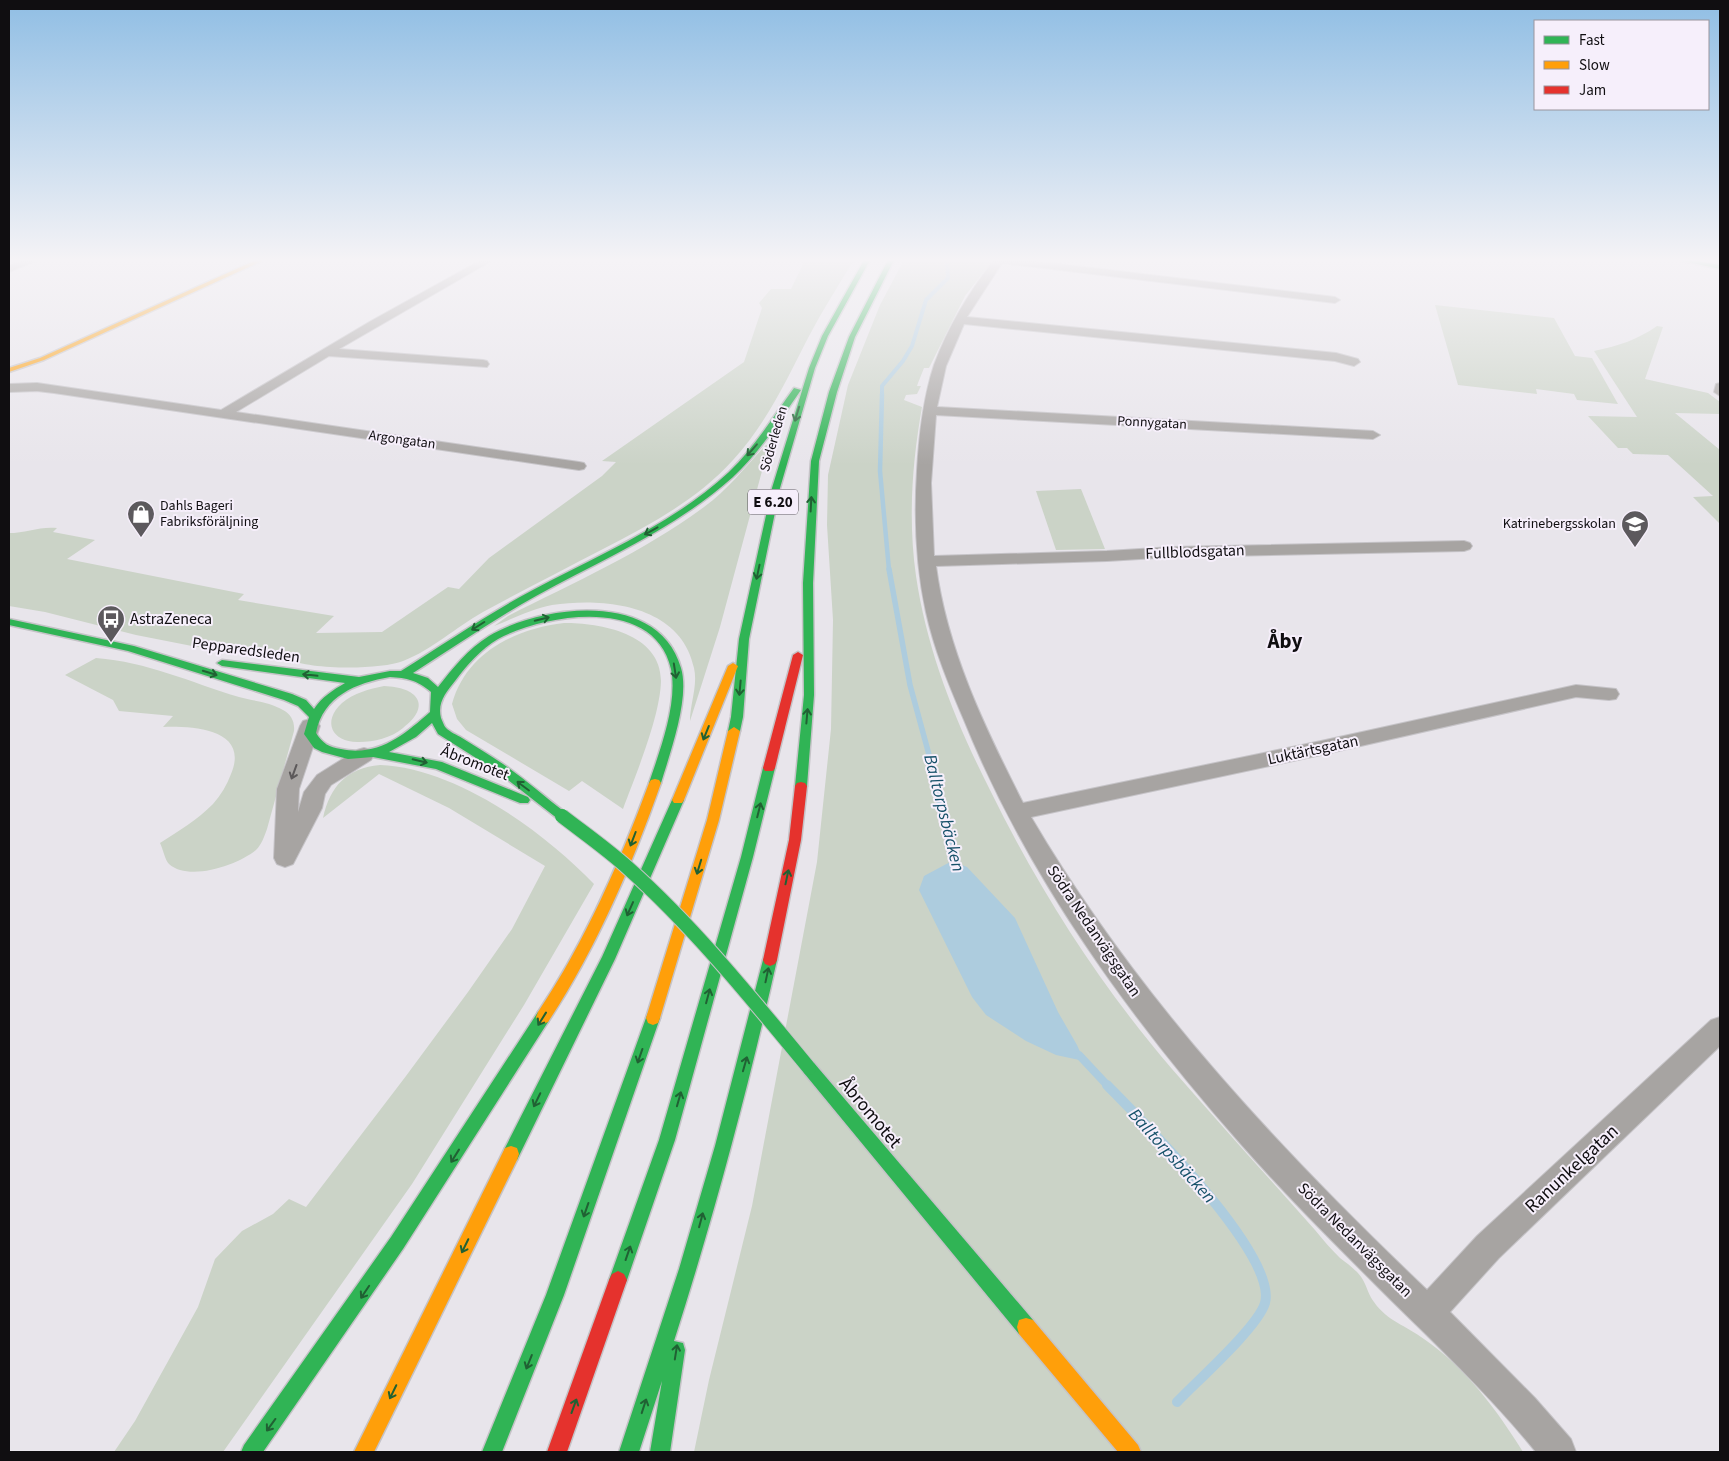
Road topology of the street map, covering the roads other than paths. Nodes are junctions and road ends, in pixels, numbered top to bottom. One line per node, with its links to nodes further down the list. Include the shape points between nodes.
1 (110, 328): 8 (main road)
2 (368, 328): 7 (street)
3 (829, 328): 11 (main road, Söderleden / E 6.20)
4 (856, 328): 24 (main road, E 6.20, one-way to 4, via 813,486 820,438)
5 (956, 328): 18 (street, Södra Nedanvägsgatan, via 938,373)
6 (1043, 328): 9 (street, via 1336,357)
7 (326, 352): 10 (street); 19 (street)
8 (42, 359): 12 (main road); 13 (main road)
9 (1354, 362)
10 (482, 364)
11 (812, 368): 26 (main road, Söderleden / E 6.20, one-way to 26, via 776,488); 28 (main road, one-way to 28, via 732,473 692,506 516,603)
12 (9, 371): 13 (main road, via 18,371)
13 (22, 377): 14 (main road); 15 (street, Argongatan)
14 (9, 387): 15 (street, Argongatan)
15 (37, 387): 19 (street, Argongatan)
16 (1720, 387): 17 (street)
17 (1720, 392)
18 (931, 411): 20 (street, Ponnygatan); 23 (street, Södra Nedanvägsgatan, via 922,494)
19 (225, 414): 21 (street, Argongatan)
20 (1373, 435)
21 (579, 466)
22 (1464, 546): 23 (street, Fullblodsgatan)
23 (926, 561): 35 (street, Södra Nedanvägsgatan, via 943,641 976,729)
24 (808, 616): 42 (main road, one-way to 24, via 756,1023 795,840 809,695); 47 (main road, one-way to 24, via 667,1140 744,866)
25 (9, 622): 27 (main road, Pepparedsleden)
26 (744, 639): 41 (main road, one-way to 41, via 616,942); 46 (main road, one-way to 46, via 737,717 713,820 656,1010 556,1296)
27 (130, 648): 29 (main road, Pepparedsleden, one-way to 27); 33 (main road, Pepparedsleden, one-way to 33, via 288,697 302,703)
28 (404, 674): 29 (main road); 31 (main road, via 423,679)
29 (359, 681): 33 (main road, via 332,695)
30 (1609, 694): 35 (street, Luktärtsgatan, via 1576,691)
31 (437, 697): 32 (main road); 37 (main road, one-way to 37, via 477,648 518,626 550,617 598,614 634,620 662,637 671,653 678,695 651,794 629,850)
32 (433, 716): 34 (main road, Åbromotet, via 410,739); 36 (main road, Åbromotet, one-way to 32, via 490,762 452,740)
33 (312, 720): 34 (main road, Åbromotet, via 312,737 319,746 346,755); 34 (street, one-way to 34, via 288,788 284,858 324,780)
34 (368, 754): 36 (main road, Åbromotet, one-way to 36, via 438,765)
35 (1017, 812): 43 (street, Södra Nedanvägsgatan, via 1106,954 1179,1050 1256,1139)
36 (562, 816): 50 (main road, Åbromotet, bridge, via 627,867 730,973)
37 (568, 978): 38 (main road); 44 (main road, one-way to 44, via 364,1295)
38 (564, 1008)
39 (562, 1027): 41 (main road)
40 (1720, 1029): 43 (street, Ranunkelgatan, via 1488,1247)
41 (558, 1056): 45 (main road, one-way to 45)
42 (688, 1267): 48 (main road, one-way to 42); 49 (main road, one-way to 42)
43 (1427, 1313): 51 (street, Södra Nedanvägsgatan, via 1481,1364)
44 (251, 1452)
45 (364, 1452)
46 (492, 1452)
47 (557, 1452)
48 (629, 1452)
49 (660, 1452)
50 (1131, 1452)
51 (1558, 1452)

